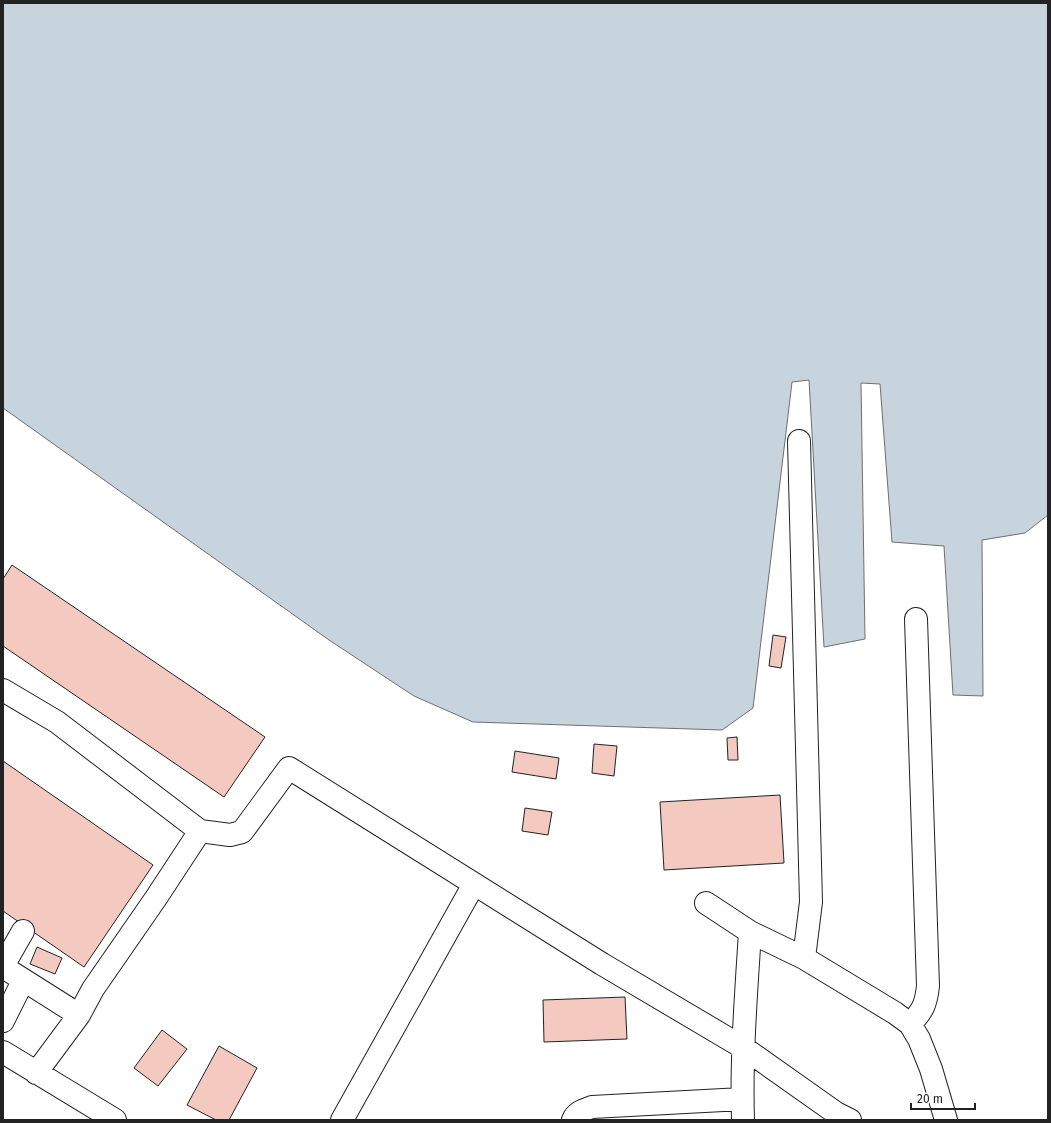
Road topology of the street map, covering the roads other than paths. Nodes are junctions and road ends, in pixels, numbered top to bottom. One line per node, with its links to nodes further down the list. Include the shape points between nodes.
1 (799, 440): 9 (lane, via 811,902)
2 (916, 619): 14 (lane, via 928,986 926,1002)
3 (3, 690): 4 (lane, via 57,722)
4 (200, 831): 5 (lane, via 230,835 242,832 289,768); 12 (lane, via 93,989)
5 (474, 884): 15 (lane); 20 (lane)
6 (706, 903): 8 (lane)
7 (23, 931): 10 (lane)
8 (750, 932): 9 (lane); 15 (lane)
9 (804, 958): 14 (lane)
10 (3, 967): 11 (lane)
11 (23, 981): 12 (lane); 13 (lane)
12 (79, 1015): 17 (lane)
13 (3, 1021)
14 (910, 1024): 23 (lane, via 931,1069)
15 (744, 1048): 18 (lane); 22 (lane, via 836,1113)
16 (5, 1059): 17 (lane)
17 (36, 1073): 19 (lane)
18 (743, 1110): 21 (lane, via 592,1108 575,1115)
19 (115, 1120)
20 (342, 1120)
21 (573, 1120)
22 (850, 1120)
23 (946, 1120)

